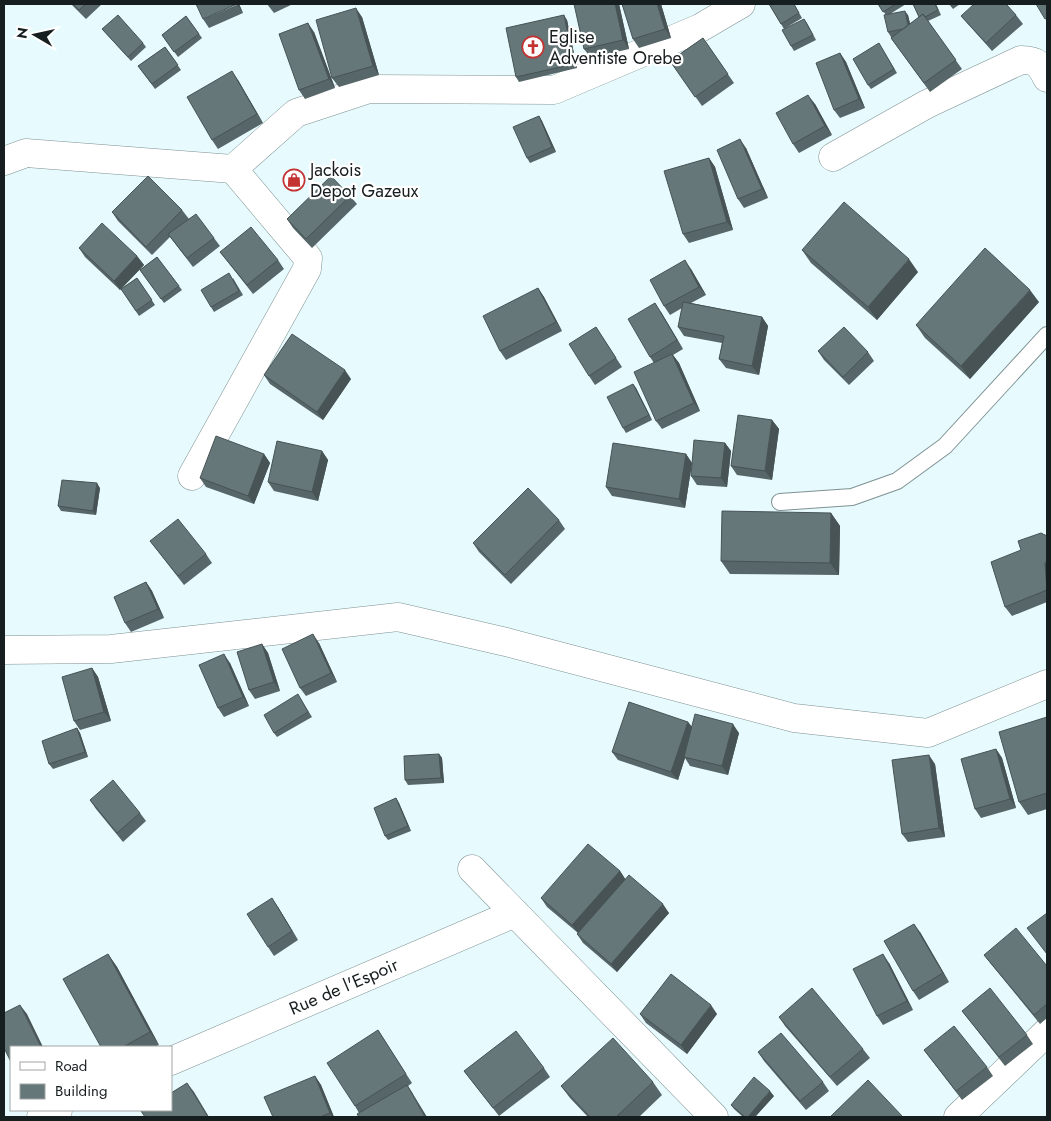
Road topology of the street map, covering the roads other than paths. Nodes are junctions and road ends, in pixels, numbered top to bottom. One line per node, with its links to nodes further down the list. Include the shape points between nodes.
1 (741, 4): 5 (street, via 700,28 554,90 369,89 296,113)
2 (1047, 78): 3 (street, via 1041,66 1032,60 1021,60 927,104)
3 (833, 157)
4 (4, 162): 5 (street, via 26,153)
5 (233, 169): 7 (street, via 308,258 307,269)
6 (1047, 335): 8 (lane, via 945,446 897,481 852,497)
7 (192, 476)
8 (780, 502)
9 (4, 650): 10 (street, via 111,649 398,617 794,718 928,733)
10 (1047, 684)
11 (472, 869): 12 (street)
12 (515, 914): 14 (street, Rue de l'Espoir); 17 (street)
13 (1047, 1032): 18 (street)
14 (172, 1061)
15 (56, 1111): 16 (street)
16 (41, 1117)
17 (714, 1117)
18 (958, 1117)

